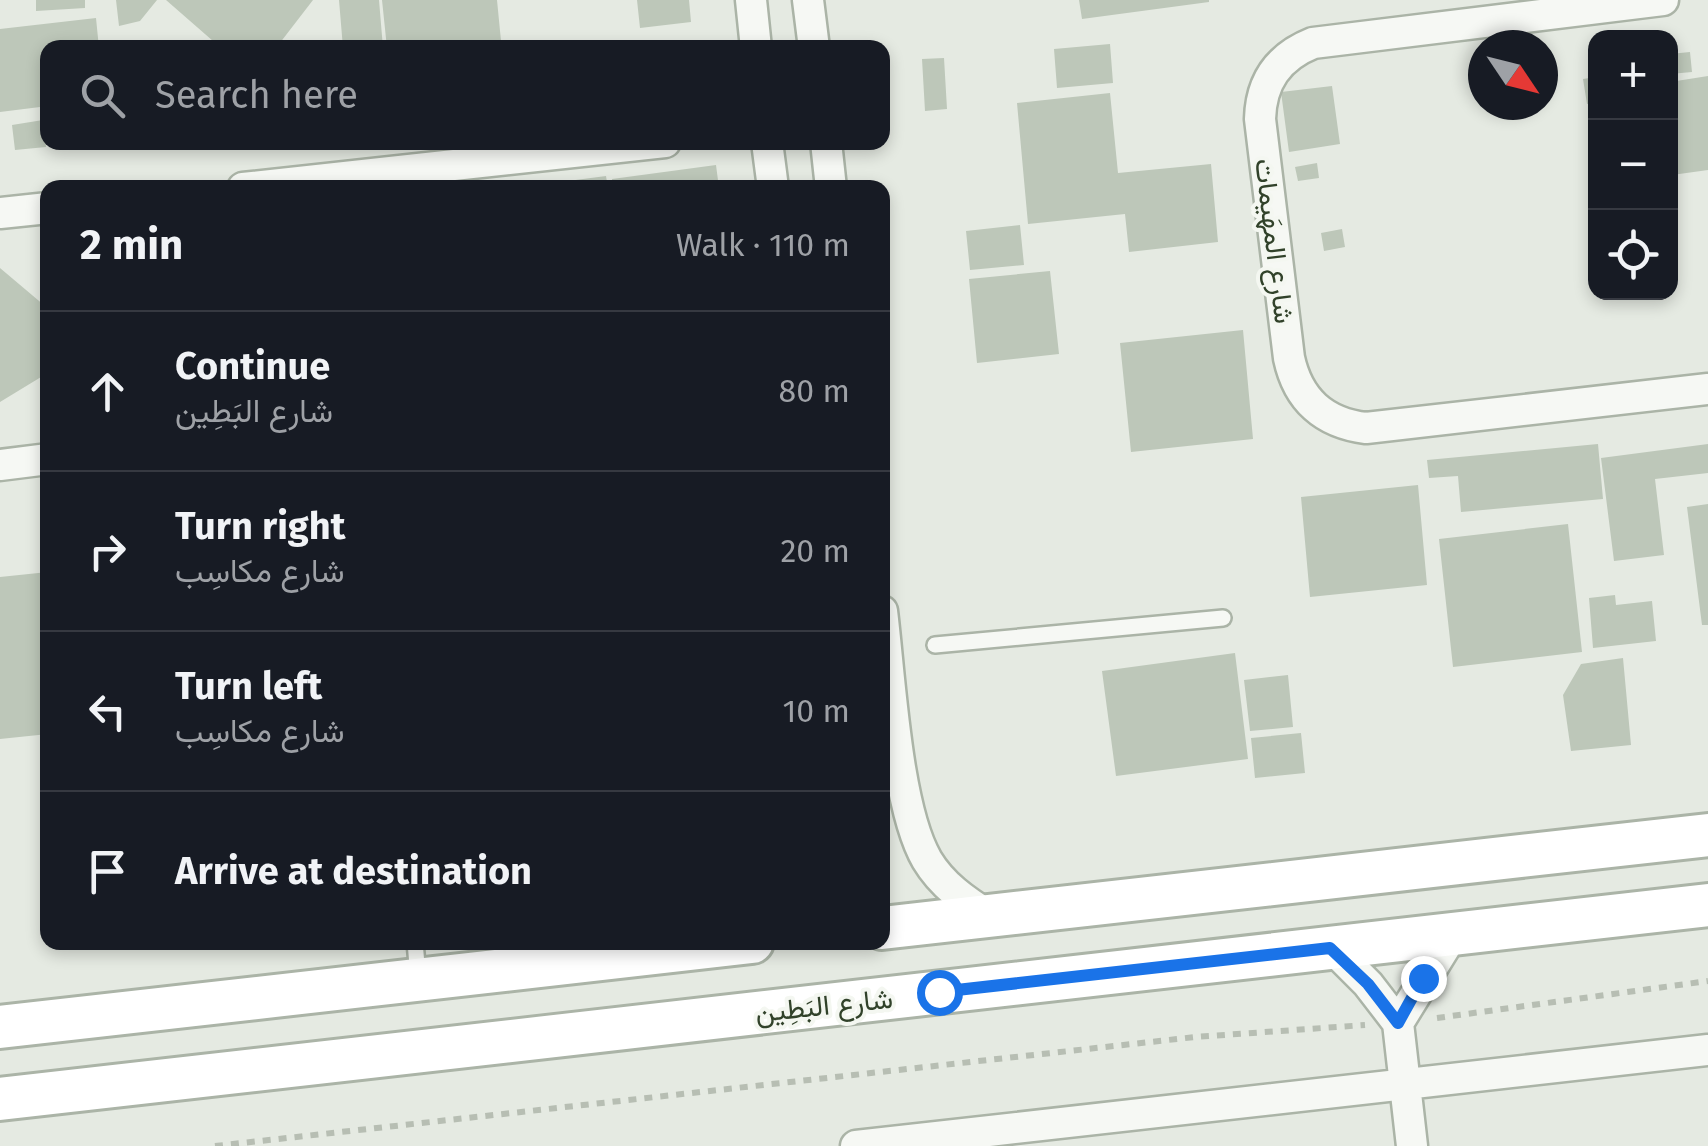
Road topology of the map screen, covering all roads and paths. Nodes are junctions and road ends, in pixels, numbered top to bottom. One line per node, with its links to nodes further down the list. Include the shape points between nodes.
1 (751, 0): 4 (street)
2 (808, 0): 5 (street)
3 (1664, 0): 14 (street, شارع المهَيمات, via 1313,43 1287,56 1269,78 1260,120 1289,358 1299,388 1321,413 1366,428)
4 (755, 40)
5 (813, 40)
6 (592, 150): 9 (street)
7 (768, 150): 10 (street)
8 (827, 150): 11 (street)
9 (316, 180)
10 (772, 180)
11 (830, 180)
12 (40, 209): 13 (street)
13 (0, 214)
14 (1708, 388)
15 (40, 461): 16 (street)
16 (0, 465)
17 (1223, 618): 18 (lane)
18 (935, 645)
19 (891, 755): 22 (street, via 928,862 965,902)
20 (1708, 835): 22 (main road)
21 (1708, 905): 24 (main road, شارع البَطِين)
22 (989, 916): 23 (main road)
23 (890, 927)
24 (1453, 934): 25 (main road, شارع البَطِين); 29 (street)
25 (1330, 948): 29 (street); 33 (main road, شارع البَطِين)
26 (611, 950): 27 (main road)
27 (416, 961): 30 (main road)
28 (1708, 982): 29 (path)
29 (1398, 1023): 32 (street); 34 (path, via 1195,1036)
30 (0, 1027)
31 (1708, 1050): 32 (street)
32 (1405, 1084): 35 (street); 36 (street)
33 (0, 1099)
34 (215, 1146)
35 (856, 1146)
36 (1412, 1146)

